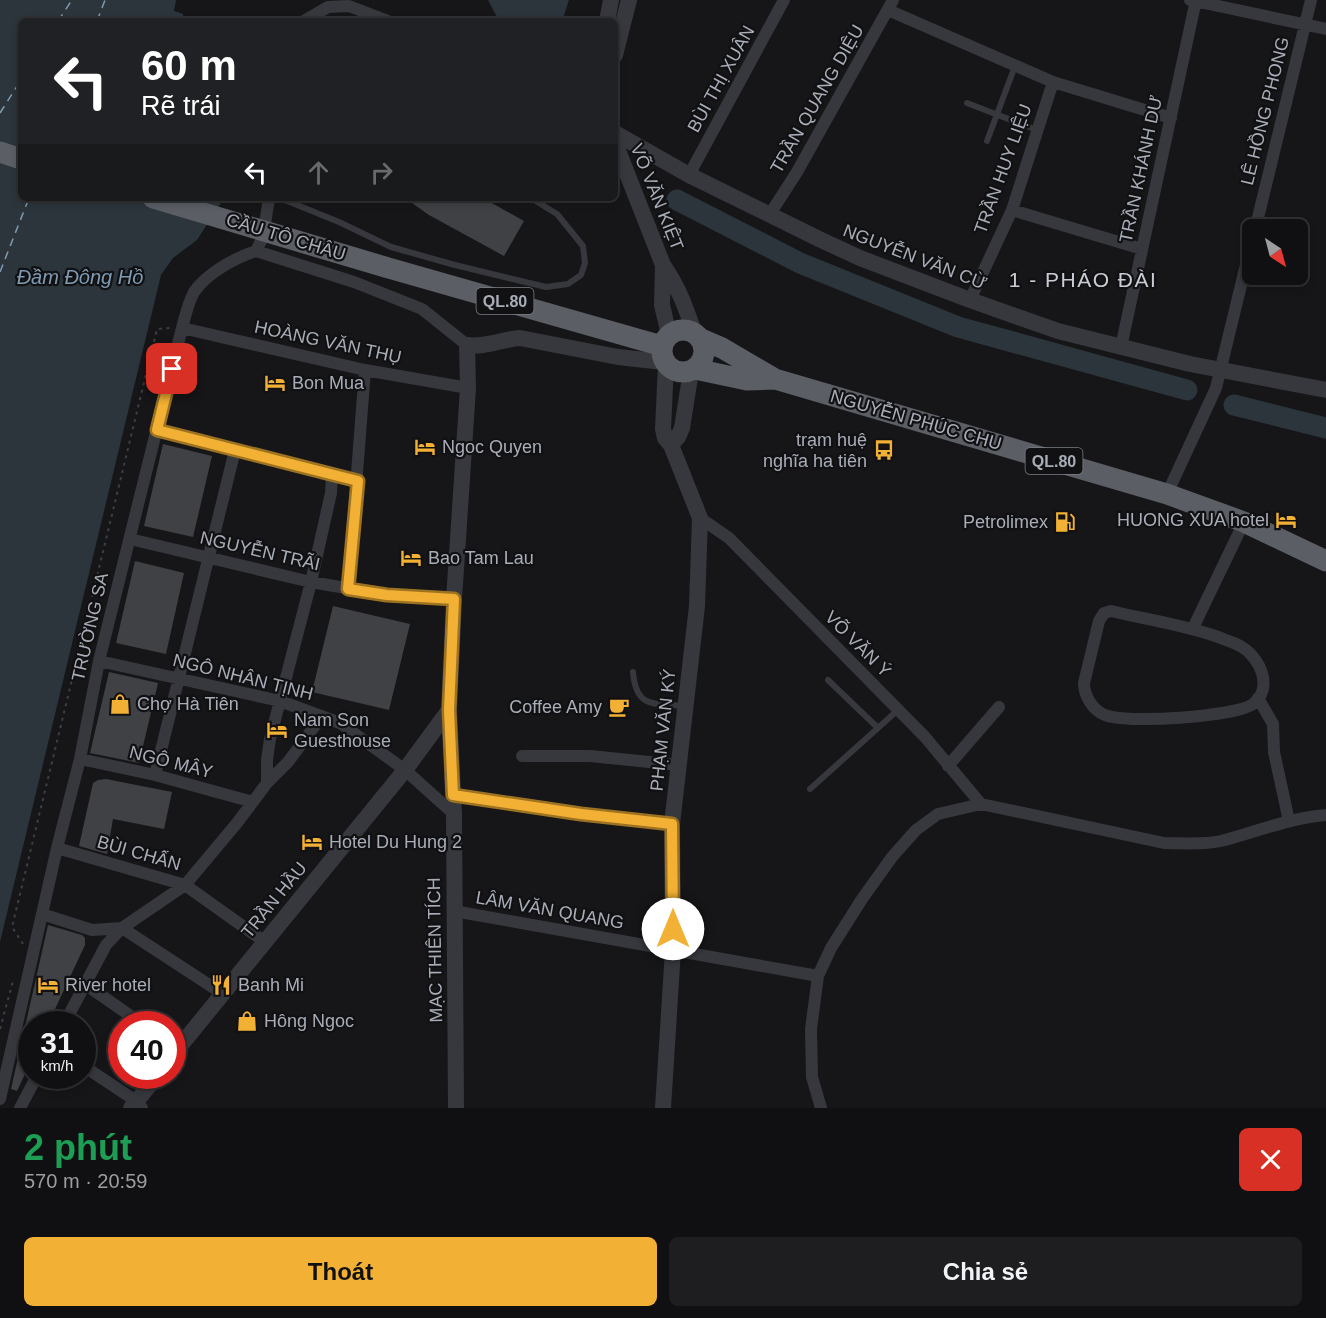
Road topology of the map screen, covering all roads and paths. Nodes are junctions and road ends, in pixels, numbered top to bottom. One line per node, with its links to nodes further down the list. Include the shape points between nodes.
1 (611, 0): 9 (street)
2 (629, 0): 12 (street)
3 (784, 0): 24 (street, BÙI THỊ XUÂN)
4 (1311, 0): 10 (street, LÊ HỒNG PHONG)
5 (1194, 1): 10 (street); 17 (street, TRẦN KHÁNH DƯ)
6 (890, 5): 13 (street); 30 (street, TRẦN QUANG DIỆU)
7 (309, 18): 8 (street, via 328,7 349,6)
8 (380, 18)
9 (608, 18)
10 (1305, 26): 11 (street); 31 (street, LÊ HỒNG PHONG)
11 (1326, 29)
12 (618, 43)
13 (1015, 65): 14 (street); 16 (lane)
14 (1053, 81): 17 (street); 18 (street, TRẦN HUY LIỆU)
15 (967, 103): 16 (lane)
16 (996, 113): 18 (lane); 20 (lane)
17 (1171, 118): 32 (street, TRẦN KHÁNH DƯ)
18 (1037, 130): 29 (street, TRẦN HUY LIỆU)
19 (618, 135): 24 (street, NGUYỄN VĂN CỪ)
20 (987, 141)
21 (618, 151): 35 (street, VÕ VĂN KIỆT)
22 (0, 152): 23 (highway)
23 (18, 158)
24 (689, 175): 30 (street, NGUYỄN VĂN CỪ)
25 (163, 201): 36 (highway, CẦU TÔ CHÂU / QL.80, bridge)
26 (269, 201): 33 (street, via 263,237)
27 (287, 201): 34 (lane, via 391,247)
28 (536, 201): 34 (lane, via 556,214 583,246 585,263 581,275 568,284 546,288)
29 (1011, 210): 32 (street); 38 (street, TRẦN HUY LIỆU)
30 (770, 214): 38 (street, NGUYỄN VĂN CỪ, via 860,258)
31 (1258, 219)
32 (1142, 249): 42 (street, TRẦN KHÁNH DƯ)
33 (256, 251): 39 (street, TRƯỜNG SA, via 205,279 193,293); 41 (street, via 364,285 422,309)
34 (419, 255): 36 (lane)
35 (663, 265): 40 (street, VÕ VĂN KIỆT); 43 (street, VÕ VĂN KIỆT)
36 (418, 276): 43 (highway, QL.80)
37 (1242, 282): 44 (street)
38 (970, 300): 42 (street, NGUYỄN VĂN CỪ, via 1058,332)
39 (182, 328): 45 (street, HOÀNG VĂN THỤ); 50 (street, TRƯỜNG SA); 98 (path, via 157,329 12,927)
40 (697, 336): 43 (highway, via 680,330); 46 (highway, via 705,352); 47 (highway, NGUYỄN PHÚC CHU)
41 (467, 345): 43 (street, via 478,347 520,339 618,357); 48 (street, MẠC THIÊN TÍCH)
42 (1121, 347): 44 (street, NGUYỄN VĂN CỪ)
43 (665, 351): 46 (highway, via 677,372); 51 (street, PHẠM VĂN KÝ, via 663,429)
44 (1221, 369): 49 (street, NGUYỄN VĂN CỪ); 55 (street)
45 (365, 370): 48 (street, HOÀNG VĂN THỤ); 54 (street)
46 (693, 370): 47 (highway, NGUYỄN PHÚC CHU / QL.80, via 747,380); 51 (street, via 682,428)
47 (775, 379): 55 (highway, NGUYỄN PHÚC CHU / QL.80)
48 (468, 388): 63 (street, MẠC THIÊN TÍCH)
49 (1326, 390)
50 (157, 430): 52 (street); 58 (street, TRƯỜNG SA)
51 (671, 445): 56 (street, PHẠM VĂN KÝ)
52 (235, 450): 53 (street); 59 (street)
53 (332, 475): 54 (street); 61 (street)
54 (358, 481): 62 (street)
55 (1167, 494): 57 (highway, NGUYỄN PHÚC CHU / QL.80)
56 (700, 518): 71 (street, PHẠM VĂN KÝ, via 697,606); 74 (street, VÕ VĂN Ý, via 729,538)
57 (1244, 522): 60 (highway, NGUYỄN PHÚC CHU / QL.80); 64 (street)
58 (130, 539): 59 (street, NGUYỄN TRÃI); 65 (street, TRƯỜNG SA)
59 (208, 558): 61 (street, NGUYỄN TRÃI); 67 (street)
60 (1326, 561)
61 (311, 582): 62 (street, NGUYỄN TRÃI); 70 (street)
62 (348, 589): 63 (street, NGUYỄN TRÃI)
63 (454, 599): 73 (street, MẠC THIÊN TÍCH)
64 (1193, 628): 69 (street, via 1242,646 1256,659 1262,669 1263,686); 69 (street, via 1111,611 1104,613 1084,693 1104,715 1127,720 1188,718 1248,707)
65 (99, 661): 67 (street, NGÔ NHÂN TỊNH); 78 (street, TRƯỜNG SA)
66 (633, 672): 71 (lane, via 634,686 646,702)
67 (179, 679): 70 (street, NGÔ NHÂN TỊNH); 82 (street)
68 (828, 680): 76 (lane)
69 (1258, 698): 90 (street, via 1273,724 1274,752)
70 (280, 702): 75 (street, NGÔ NHÂN TỊNH); 83 (street, via 270,739)
71 (685, 706): 79 (street, PHẠM VĂN KÝ)
72 (999, 707): 80 (street)
73 (449, 710): 81 (street, TRẦN HẦU); 85 (street, MẠC THIÊN TÍCH)
74 (898, 710): 76 (lane); 80 (street, VÕ VĂN Ý)
75 (322, 716): 81 (street, NGÔ NHÂN TỊNH, via 340,723); 83 (street)
76 (878, 728): 84 (lane)
77 (522, 756): 79 (street, via 590,756)
78 (80, 759): 82 (street, NGÔ MÂY); 92 (street, TRƯỜNG SA)
79 (679, 765): 91 (street, PHẠM VĂN KÝ)
80 (948, 766): 87 (street, VÕ VĂN Ý)
81 (405, 770): 88 (street, NGÔ NHÂN TỊNH); 97 (street, TRẦN HẦU)
82 (155, 775): 86 (street, NGÔ MÂY)
83 (267, 783): 86 (street)
84 (810, 789)
85 (453, 795): 88 (street, MẠC THIÊN TÍCH); 91 (street)
86 (253, 802): 93 (street)
87 (981, 804): 90 (street, via 1164,843 1219,841); 101 (street, via 938,814 916,830 862,899)
88 (454, 814): 94 (street, MẠC THIÊN TÍCH)
89 (1326, 815): 90 (street)
90 (1289, 821)
91 (672, 824): 99 (street, PHẠM VĂN KÝ)
92 (57, 848): 93 (street, BÙI CHẤN); 95 (street, TRƯỜNG SA)
93 (185, 885): 96 (street); 97 (street, BÙI CHẤN)
94 (454, 911): 99 (street, LÂM VĂN QUANG); 114 (street, MẠC THIÊN TÍCH)
95 (42, 914): 96 (street, via 92,930); 111 (street, TRƯỜNG SA)
96 (122, 928): 102 (street, via 106,945); 103 (street)
97 (265, 942): 103 (street, TRẦN HẦU)
98 (23, 945)
99 (673, 950): 101 (street, LÂM VĂN QUANG); 115 (street, PHẠM VĂN KÝ)
100 (15, 976): 106 (path)
101 (818, 976): 116 (street, via 811,1029 812,1077)
102 (85, 984): 104 (street); 105 (street)
103 (223, 994): 107 (street, TRẦN HẦU)
104 (71, 1011)
105 (123, 1011)
106 (0, 1029)
107 (186, 1037)
108 (96, 1076): 112 (street)
109 (30, 1089): 113 (street)
110 (148, 1089): 112 (street)
111 (0, 1099)
112 (136, 1106)
113 (21, 1107)
114 (456, 1108)
115 (663, 1108)
116 (821, 1108)

